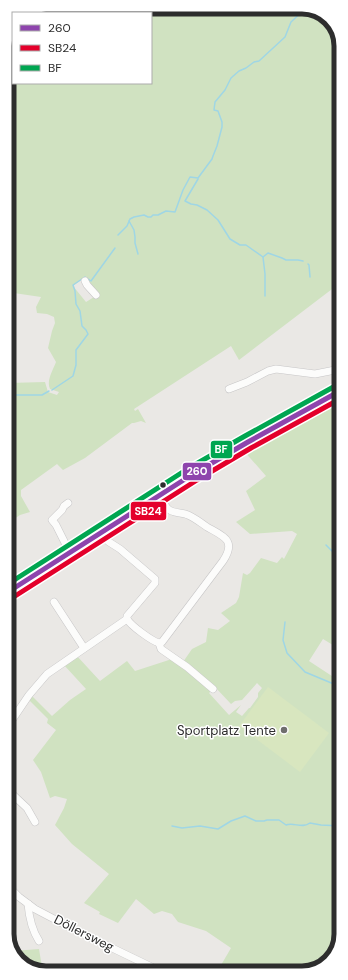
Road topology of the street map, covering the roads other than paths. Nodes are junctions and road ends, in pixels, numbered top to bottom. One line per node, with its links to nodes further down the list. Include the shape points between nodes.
1 (85, 281): 2 (street)
2 (96, 295)
3 (334, 370): 4 (street, via 315,374 276,369)
4 (229, 389)
5 (334, 394): 6 (main road)
6 (161, 494): 8 (main road); 13 (street, via 169,509 188,515 219,533 227,539 229,547 224,562)
7 (68, 503): 9 (street, via 52,520)
8 (99, 534): 9 (main road); 12 (street, via 155,579 155,583)
9 (70, 553): 10 (main road)
10 (14, 588)
11 (54, 602): 14 (street)
12 (127, 619): 13 (street); 14 (street)
13 (159, 643): 15 (street, via 161,649)
14 (84, 648): 16 (street, via 47,674)
15 (213, 689)
16 (14, 717)
17 (14, 796): 18 (street, via 27,808)
18 (35, 822)
19 (14, 893): 20 (street, Döllersweg)
20 (28, 904): 21 (street, Döllersweg, via 30,921); 22 (street, Döllersweg)
21 (39, 941)
22 (150, 966)

